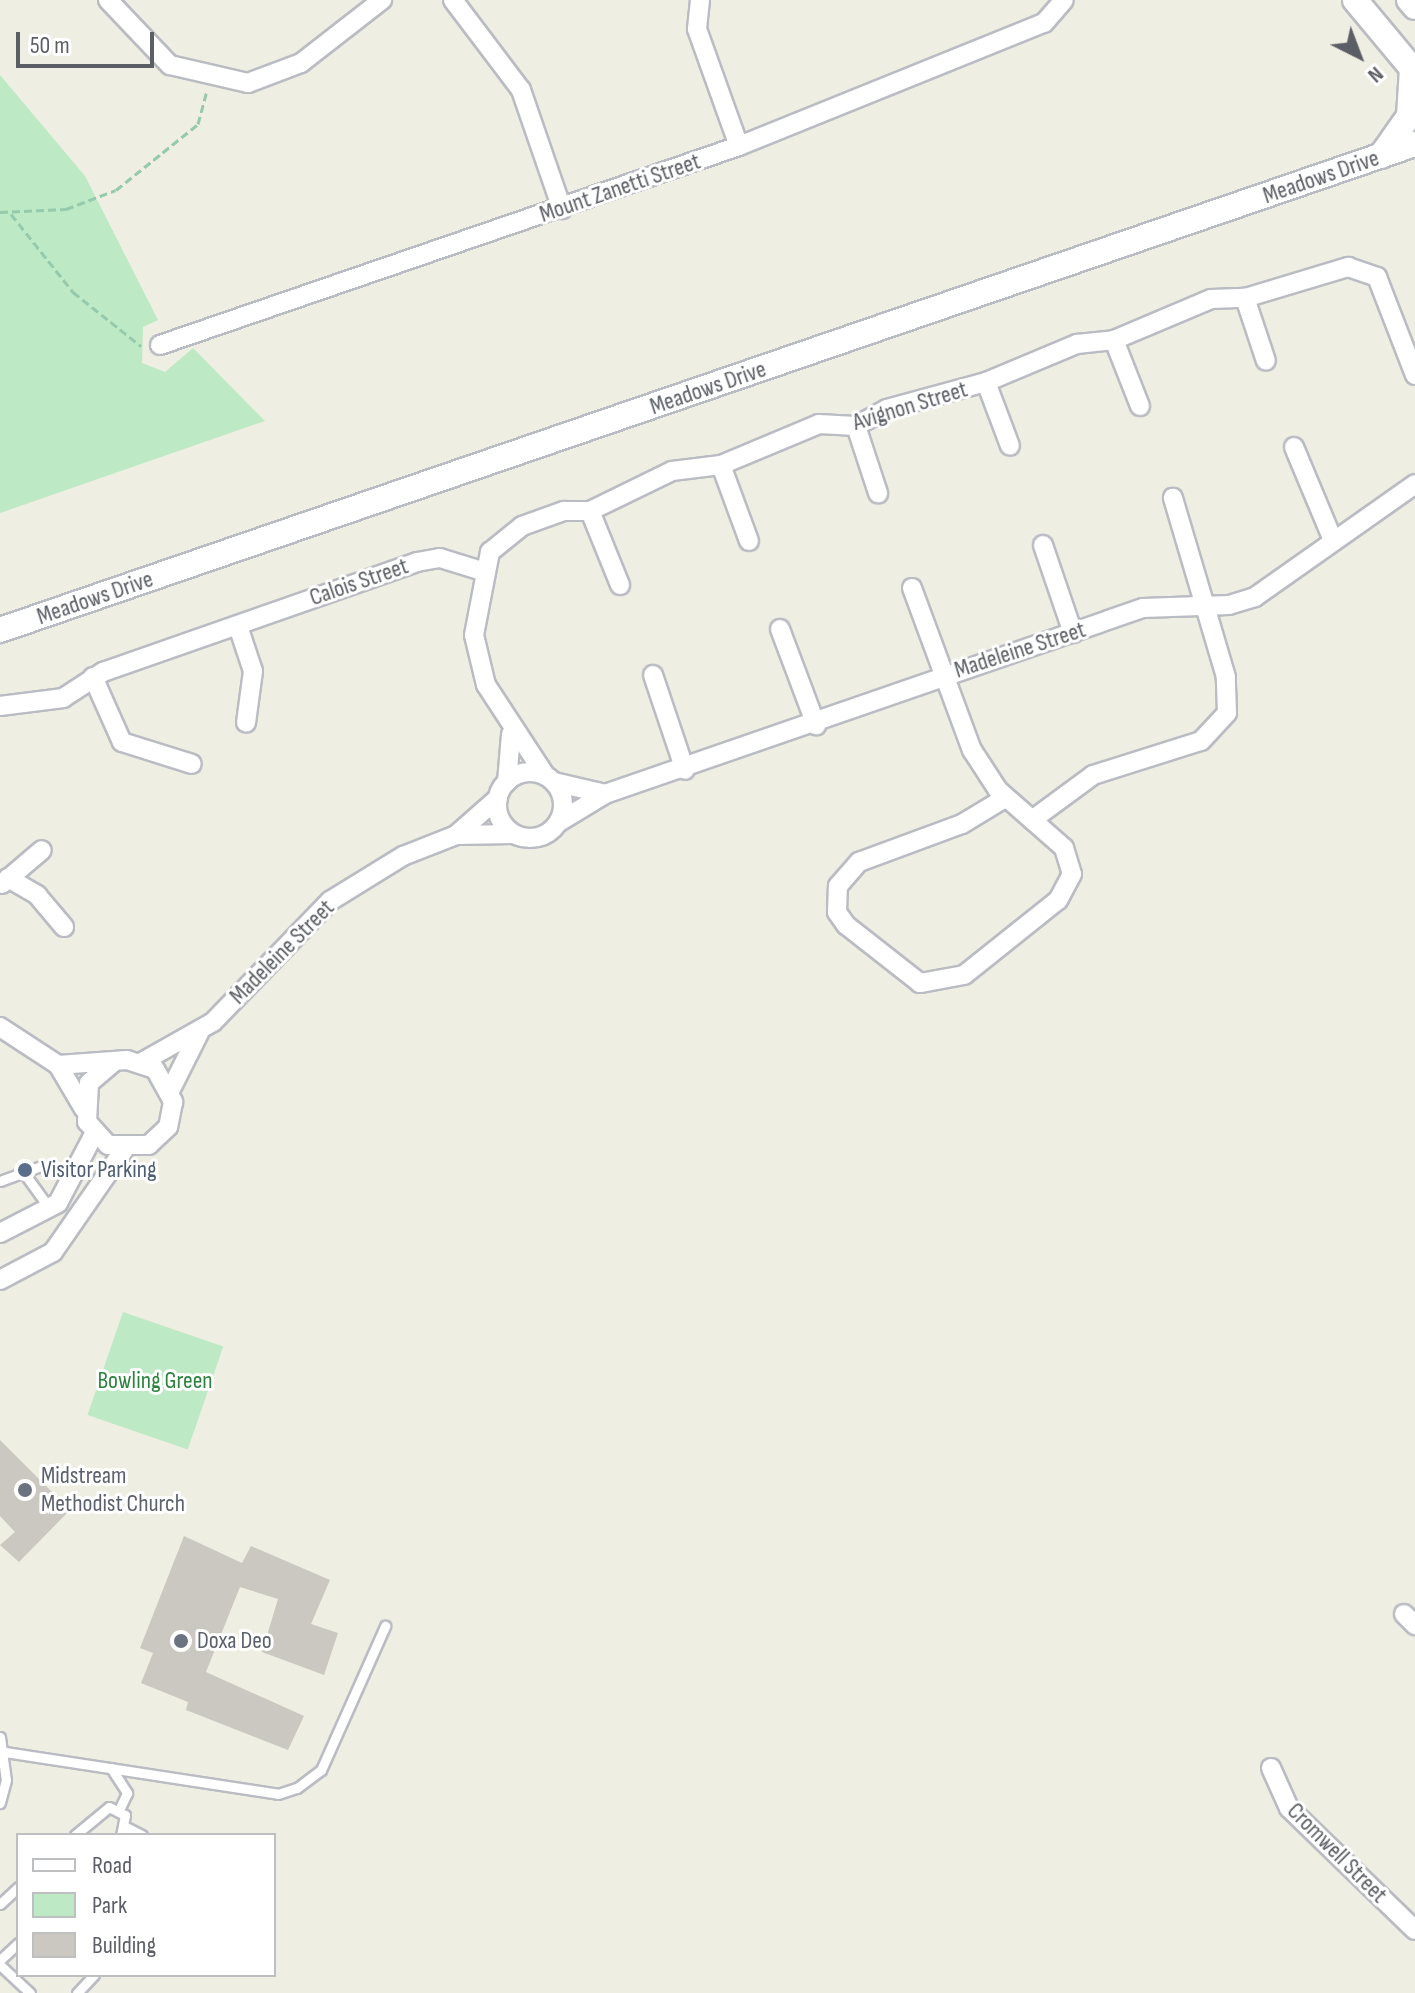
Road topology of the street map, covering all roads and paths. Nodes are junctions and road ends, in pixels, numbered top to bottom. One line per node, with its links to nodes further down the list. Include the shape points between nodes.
1 (108, 0): 10 (street, via 155,55)
2 (382, 0): 10 (street, via 273,76)
3 (453, 0): 14 (street, via 521,90)
4 (700, 0): 12 (street, via 697,29)
5 (1064, 0): 12 (street, Mount Zanetti Street, via 1044,23)
6 (1355, 0): 9 (street)
7 (1409, 0): 8 (street)
8 (1415, 7)
9 (1414, 70): 13 (street, via 1409,116)
10 (210, 79): 16 (path, via 198,124 116,190 66,209)
11 (1415, 144): 13 (street, Meadows Drive)
12 (739, 146): 14 (street, Mount Zanetti Street)
13 (1381, 156): 41 (street, Meadows Drive)
14 (562, 209): 19 (street, Mount Zanetti Street)
15 (0, 212): 16 (path)
16 (11, 214): 19 (path, via 41,259 104,322 140,346)
17 (1245, 298): 18 (street, Avignon Street, via 1211,299); 20 (street); 21 (street, Avignon Street, via 1289,281 1367,270 1384,290)
18 (1114, 340): 22 (street, Avignon Street, via 1077,344); 23 (street)
19 (160, 345)
20 (1266, 361)
21 (1415, 375)
22 (986, 382): 24 (street, Avignon Street, via 887,409); 25 (street)
23 (1140, 406)
24 (856, 426): 27 (street, Avignon Street, via 819,424); 29 (street)
25 (1010, 446)
26 (1294, 447): 32 (street)
27 (721, 465): 31 (street, Avignon Street, via 672,471); 33 (street)
28 (1415, 484): 32 (street, Madeleine Street)
29 (878, 493)
30 (1173, 498): 38 (street)
31 (590, 511): 35 (street, Avignon Street, via 564,511 522,526 497,544); 36 (street)
32 (1332, 538): 38 (street, Madeleine Street, via 1255,597)
33 (749, 541)
34 (1043, 545): 42 (street)
35 (482, 571): 39 (street, Calois Street, via 440,558 417,562); 49 (street, via 476,662)
36 (620, 585)
37 (912, 588): 44 (street)
38 (1204, 607): 42 (street, Madeleine Street, via 1143,608); 56 (street, via 1230,697 1217,727 1181,752 1093,775)
39 (238, 626): 45 (street, Calois Street); 47 (street, via 253,671)
40 (780, 629): 48 (street)
41 (0, 630)
42 (1073, 633): 44 (street, Madeleine Street)
43 (653, 675): 51 (street)
44 (943, 675): 48 (street, Madeleine Street); 55 (street, via 972,750)
45 (93, 677): 46 (street, Calois Street, via 63,698); 50 (street, via 122,742)
46 (0, 706)
47 (246, 723)
48 (816, 725): 51 (street, Madeleine Street)
49 (511, 734): 52 (street); 53 (street)
50 (192, 764)
51 (685, 770): 54 (street, Madeleine Street)
52 (550, 779): 53 (street, Madeleine Street, via 524,773); 54 (street, Madeleine Street); 57 (street, via 563,801)
53 (502, 790): 58 (street, via 499,818); 59 (street, Madeleine Street)
54 (605, 794): 57 (street, Madeleine Street)
55 (1005, 798): 56 (street); 56 (street, via 962,824 859,862 834,896 846,925 920,983 964,975 1027,929 1066,888 1070,859)
56 (1032, 820)
57 (559, 822): 58 (street, Madeleine Street, via 543,836)
58 (513, 834): 59 (street, Madeleine Street)
59 (456, 835): 64 (street, Madeleine Street, via 403,856 330,901)
60 (42, 850): 61 (street)
61 (4, 882): 62 (street, via 37,895)
62 (64, 927)
63 (0, 1027): 67 (street)
64 (199, 1033): 65 (street, Madeleine Street); 68 (street, Madeleine Street)
65 (142, 1062): 66 (street, Madeleine Street); 68 (street)
66 (112, 1064): 67 (street, Madeleine Street); 69 (street, via 89,1083)
67 (58, 1065): 69 (street)
68 (171, 1089): 71 (street, Madeleine Street, via 172,1115 160,1137)
69 (84, 1109): 70 (street)
70 (94, 1134): 71 (street); 75 (street, via 74,1183)
71 (124, 1150): 77 (street, via 53,1252)
72 (41, 1166): 73 (lane)
73 (24, 1173): 74 (lane); 75 (lane)
74 (0, 1181)
75 (50, 1209): 76 (street)
76 (0, 1233)
77 (0, 1280)
78 (385, 1626): 81 (lane, via 321,1770 297,1788 278,1794)
79 (0, 1737): 80 (lane)
80 (5, 1752): 81 (lane); 83 (lane)
81 (111, 1768): 84 (lane, via 127,1793)
82 (1271, 1768): 89 (street, Cromwell Street, via 1289,1808)
83 (0, 1803)
84 (119, 1810): 85 (lane); 86 (lane, via 103,1810)
85 (124, 1831)
86 (77, 1833)
87 (16, 1889): 88 (lane)
88 (0, 1904)
89 (1415, 1930)
90 (16, 1945): 91 (lane)
91 (0, 1962): 93 (lane)
92 (92, 1977): 94 (lane)
93 (30, 1993)
94 (77, 1993)

